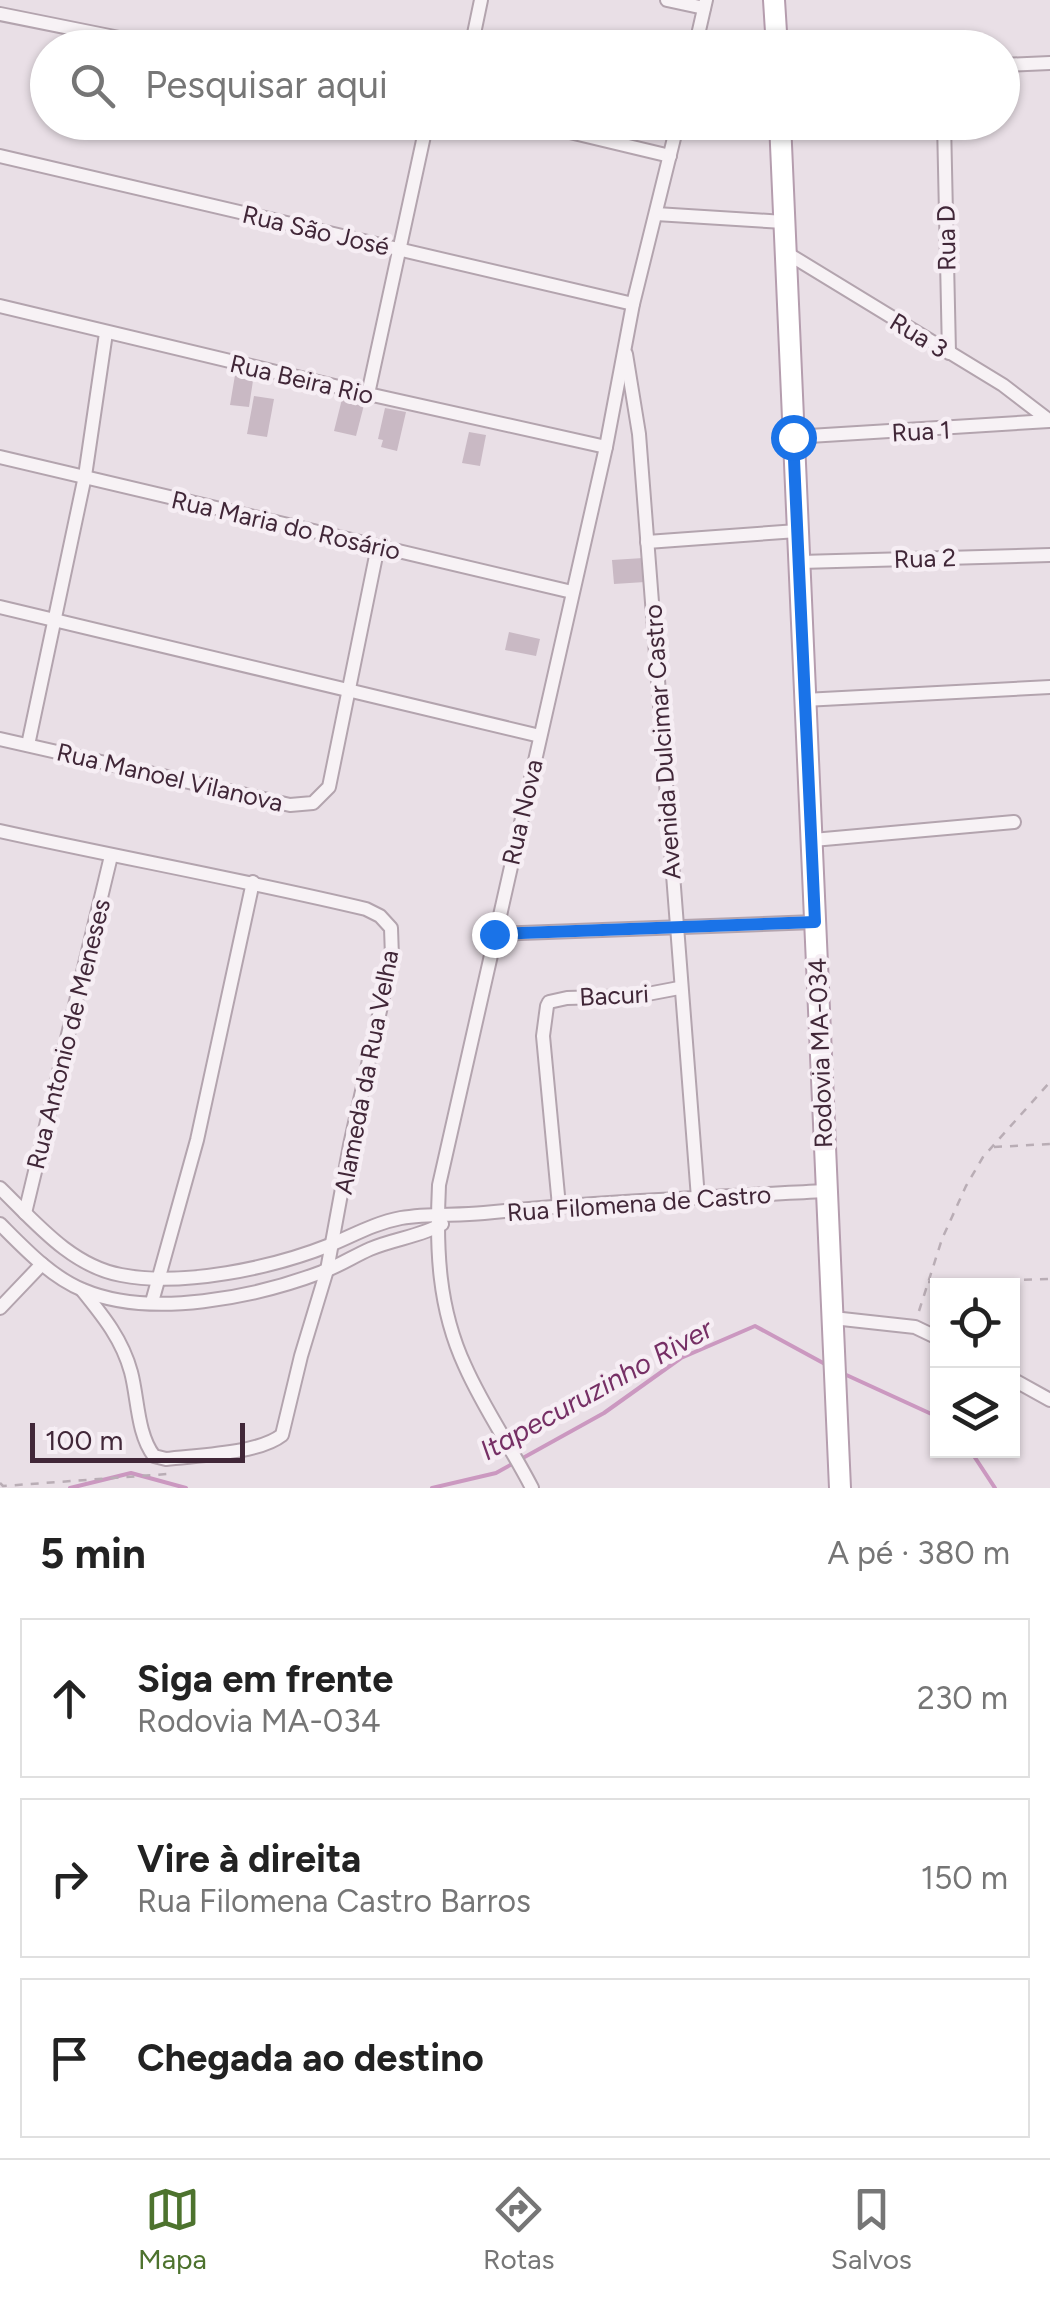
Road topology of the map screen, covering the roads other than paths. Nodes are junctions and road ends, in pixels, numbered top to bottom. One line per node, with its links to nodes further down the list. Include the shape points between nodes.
1 (481, 0): 7 (street)
2 (667, 0): 4 (street)
3 (774, 0): 9 (main road)
4 (705, 4): 8 (street)
5 (0, 14): 6 (street)
6 (79, 30)
7 (475, 30)
8 (699, 30)
9 (776, 30)
10 (1050, 63): 11 (street)
11 (1020, 64)
12 (423, 140): 21 (street)
13 (603, 140): 18 (street)
14 (674, 140): 18 (street, Rua Nova)
15 (781, 140): 20 (main road, Rodovia MA-034)
16 (944, 140): 27 (street, Rua D)
17 (0, 156): 21 (street, Rua São José)
18 (670, 156): 19 (street, Rua Nova)
19 (656, 214): 20 (street); 23 (street, Rua Nova)
20 (784, 222): 22 (main road, Rodovia MA-034)
21 (401, 250): 23 (street, Rua São José); 28 (street)
22 (785, 252): 27 (street, Rua 3); 30 (main road, Rodovia MA-034)
23 (633, 304): 26 (street, Rua Nova)
24 (0, 306): 25 (street, Rua Beira Rio)
25 (106, 332): 28 (street, Rua Beira Rio); 33 (street)
26 (624, 348): 31 (street, Rua Nova); 35 (street, Avenida Dulcimar Castro, via 634,386)
27 (948, 353): 29 (street, Rua 3)
28 (368, 394): 31 (street, Rua Beira Rio)
29 (1050, 421): 30 (street, Rua 1)
30 (793, 437): 34 (main road, Rodovia MA-034)
31 (606, 447): 39 (street, Rua Nova)
32 (0, 457): 33 (street, Rua Maria do Rosário)
33 (85, 476): 36 (street, Rua Maria do Rosário); 41 (street)
34 (797, 531): 35 (street); 38 (main road, Rodovia MA-034)
35 (647, 542): 54 (street, Avenida Dulcimar Castro)
36 (378, 546): 39 (street, Rua Maria do Rosário); 43 (street, Rua Manoel Vilanova)
37 (1050, 555): 38 (street, Rua 2)
38 (800, 562): 44 (main road, Rodovia MA-034)
39 (572, 592): 45 (street, Rua Nova)
40 (0, 607): 41 (street)
41 (56, 620): 43 (street); 47 (street)
42 (1050, 687): 44 (street)
43 (348, 689): 45 (street); 47 (street, Rua Manoel Vilanova, via 330,786 301,806)
44 (804, 700): 50 (main road, Rodovia MA-034)
45 (540, 736): 55 (street, Rua Nova)
46 (0, 739): 47 (street, Rua Manoel Vilanova)
47 (28, 745)
48 (1014, 822): 50 (street)
49 (0, 831): 51 (street, Alameda da Rua Velha)
50 (812, 840): 53 (main road, Rodovia MA-034)
51 (112, 856): 52 (street, Alameda da Rua Velha); 61 (street, Rua Antonio de Meneses)
52 (253, 882): 64 (street, Alameda da Rua Velha, via 366,909 391,928 392,957); 67 (street)
53 (815, 922): 54 (street); 58 (main road, Rodovia MA-034)
54 (676, 927): 55 (street); 56 (street, Avenida Dulcimar Castro)
55 (494, 934): 62 (street, Rua Nova, via 444,1156)
56 (679, 988): 59 (street, Avenida Dulcimar Castro); 60 (street, Bacuri, via 566,998 545,1008)
57 (0, 1188): 61 (street, Alameda da Rua Velha)
58 (826, 1191): 59 (street, Rua Filomena de Castro); 71 (main road, Rodovia MA-034)
59 (698, 1198): 60 (street, Rua Filomena de Castro)
60 (558, 1206): 62 (street, Rua Filomena de Castro)
61 (25, 1212): 67 (street, Alameda da Rua Velha, via 92,1266)
62 (442, 1219): 64 (street, Alameda da Rua Velha, via 386,1221); 66 (street); 75 (street, Rua Nova, via 437,1266 452,1334)
63 (0, 1224): 65 (street)
64 (332, 1244): 66 (street, Alameda da Rua Velha); 67 (street, Alameda da Rua Velha, via 222,1273)
65 (42, 1264): 68 (street); 70 (street)
66 (327, 1270): 68 (street, Alameda da Rua Velha, via 282,1435 266,1445 166,1459 149,1450 124,1351); 69 (street, via 220,1299)
67 (159, 1280): 69 (street)
68 (82, 1290): 69 (street)
69 (152, 1302)
70 (0, 1308)
71 (833, 1318): 72 (street); 76 (main road, Rodovia MA-034)
72 (930, 1335)
73 (1020, 1383): 74 (street)
74 (1050, 1400)
75 (532, 1488)
76 (840, 1488)

